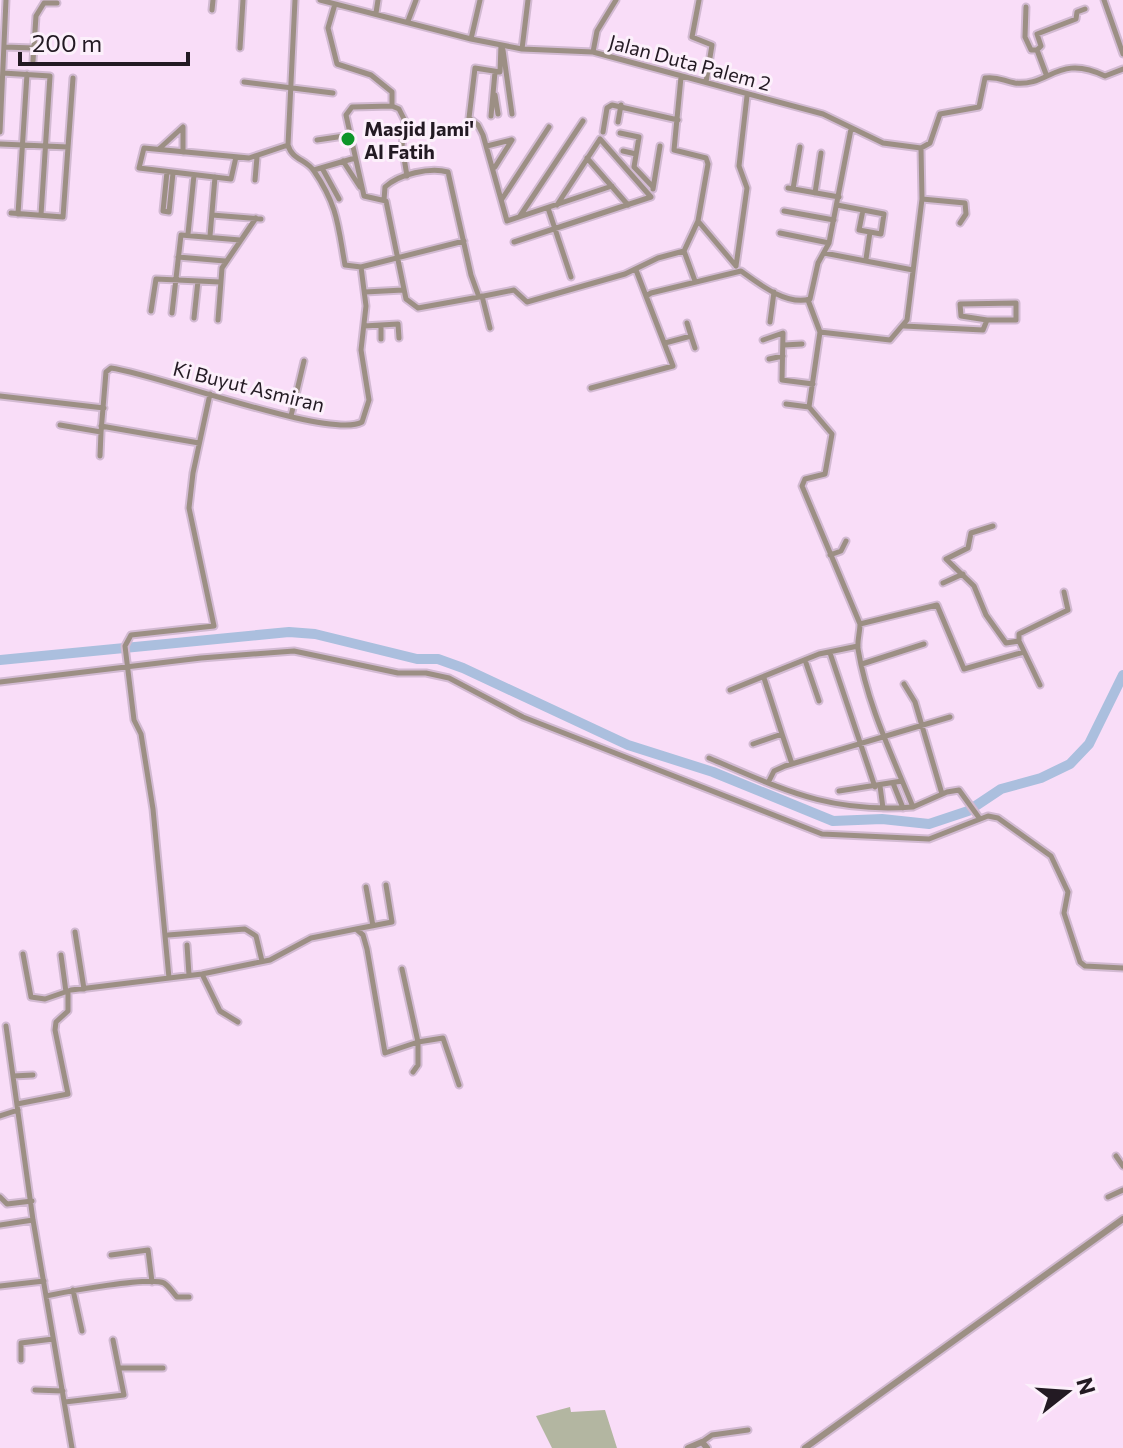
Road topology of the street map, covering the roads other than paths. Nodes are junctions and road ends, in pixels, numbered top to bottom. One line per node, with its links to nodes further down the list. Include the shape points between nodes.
1 (6, 0): 23 (street)
2 (213, 0): 18 (street)
3 (243, 0): 25 (street)
4 (295, 0): 40 (street)
5 (320, 0): 15 (street, Jalan Duta Palem 2)
6 (378, 0): 19 (street)
7 (416, 0): 20 (street)
8 (480, 0): 21 (street)
9 (528, 0): 26 (street)
10 (616, 0): 28 (street, via 597,31)
11 (699, 0): 39 (street, via 692,37 712,45)
12 (1104, 0): 29 (street)
13 (57, 3): 24 (street, via 44,3 38,10)
14 (349, 3): 15 (street, Jalan Duta Palem 2); 19 (street, Jalan Duta Palem 2)
15 (335, 4): 43 (street, via 328,28 337,64 371,75 390,89)
16 (1026, 7): 27 (street, via 1027,43)
17 (1085, 9): 27 (street, via 1076,19 1037,34)
18 (212, 10)
19 (376, 13): 20 (street, Jalan Duta Palem 2)
20 (408, 21): 21 (street, Jalan Duta Palem 2)
21 (471, 39): 22 (street, Jalan Duta Palem 2)
22 (502, 45): 26 (street, Jalan Duta Palem 2); 32 (street, via 500,72); 45 (street)
23 (4, 47): 24 (street); 33 (street)
24 (34, 48): 30 (street)
25 (240, 48)
26 (522, 49): 28 (street, Jalan Duta Palem 2)
27 (1037, 50): 35 (street)
28 (593, 52): 36 (street, Jalan Duta Palem 2)
29 (1123, 54)
30 (33, 61)
31 (1123, 69): 35 (street, via 1108,76 1081,66)
32 (495, 72): 46 (street); 61 (street, via 475,68 469,118)
33 (3, 73): 34 (street); 52 (street)
34 (27, 74): 58 (street); 60 (street, via 50,76)
35 (1046, 74): 65 (street, via 1014,83 1000,77 982,81 977,109 940,114 930,143)
36 (681, 77): 39 (street, Jalan Duta Palem 2); 47 (street)
37 (73, 78): 63 (street)
38 (244, 82): 40 (street)
39 (706, 82): 42 (street, Jalan Duta Palem 2)
40 (292, 90): 41 (street); 59 (street)
41 (333, 93)
42 (747, 96): 51 (street, Jalan Duta Palem 2, via 823,114); 122 (street, via 739,166 747,188)
43 (392, 105): 55 (street, via 349,108); 81 (street, via 405,121 402,149)
44 (621, 105): 47 (street); 49 (street); 53 (street, via 607,108)
45 (512, 114)
46 (494, 115)
47 (678, 120): 104 (street, via 675,152 708,160)
48 (583, 121): 102 (street)
49 (618, 122)
50 (549, 127): 93 (street)
51 (851, 129): 65 (street, Jalan Duta Palem 2, via 883,143); 89 (street)
52 (0, 132)
53 (603, 132)
54 (620, 133): 70 (street, via 639,137)
55 (351, 135): 56 (street); 73 (street)
56 (317, 140)
57 (0, 144): 58 (street)
58 (22, 145): 60 (street); 101 (street, via 14,214)
59 (288, 145): 72 (street); 78 (street, Ki Buyut Asmiran, via 293,156)
60 (45, 146): 63 (street); 101 (street)
61 (487, 146): 77 (street); 77 (street, via 512,140)
62 (660, 146): 85 (street)
63 (68, 147): 101 (street, via 63,217)
64 (800, 147): 87 (street, via 790,189)
65 (921, 148): 91 (street)
66 (158, 149): 68 (street); 68 (street, via 183,127); 79 (street, via 143,149 139,169)
67 (623, 151): 70 (street)
68 (183, 152): 71 (street)
69 (821, 153): 87 (street)
70 (636, 154): 85 (street, via 634,167)
71 (236, 157): 72 (street); 82 (street, via 232,178)
72 (257, 157): 83 (street)
73 (355, 158): 75 (street); 86 (street)
74 (587, 158): 84 (street); 88 (street, via 600,139); 94 (street)
75 (343, 161): 76 (street); 86 (street)
76 (322, 168): 78 (street); 90 (street)
77 (494, 168): 93 (street)
78 (314, 170): 121 (street, Ki Buyut Asmiran, via 338,214 345,265)
79 (170, 173): 79 (street, via 163,211 169,212); 80 (street)
80 (194, 175): 82 (street); 109 (street)
81 (407, 176): 92 (street, via 387,185); 112 (street, via 448,172)
82 (215, 177): 100 (street)
83 (255, 180)
84 (612, 186): 94 (street); 95 (street)
85 (653, 187): 88 (street)
86 (362, 191): 92 (street, via 366,198)
87 (815, 193): 89 (street)
88 (651, 197): 95 (street)
89 (839, 197): 96 (street)
90 (339, 199)
91 (922, 199): 105 (street, via 965,203); 124 (street)
92 (384, 200): 118 (street)
93 (502, 200): 102 (street, via 507,221)
94 (557, 205): 97 (street)
95 (628, 205): 106 (street)
96 (837, 205): 98 (street); 103 (street)
97 (548, 208): 102 (street); 106 (street)
98 (863, 210): 107 (street, via 859,230); 107 (street, via 884,214 881,234)
99 (784, 211): 103 (street)
100 (212, 215): 110 (street); 111 (street, via 258,218)
101 (41, 216)
102 (520, 217)
103 (834, 220): 114 (street)
104 (698, 221): 115 (street); 122 (street)
105 (960, 223)
106 (555, 229): 113 (street); 125 (street)
107 (870, 232): 119 (street)
108 (780, 233): 114 (street)
109 (188, 234): 110 (street); 117 (street, via 180,236)
110 (210, 236): 111 (street)
111 (240, 240): 120 (street)
112 (464, 241): 118 (street); 133 (street)
113 (514, 242)
114 (829, 243): 116 (street)
115 (684, 251): 123 (street); 128 (street)
116 (824, 253): 124 (street); 135 (street)
117 (178, 257): 120 (street); 126 (street)
118 (398, 258): 121 (street); 130 (street)
119 (866, 259)
120 (225, 261): 129 (street)
121 (361, 267): 131 (street, Ki Buyut Asmiran)
122 (736, 269): 128 (street); 132 (street)
123 (636, 270): 133 (street, via 527,302 514,290); 134 (street)
124 (913, 270): 145 (street)
125 (571, 277)
126 (176, 280): 127 (street); 136 (street, via 155,279); 137 (street)
127 (198, 281): 129 (street); 138 (street)
128 (695, 281): 134 (street)
129 (220, 282): 139 (street)
130 (403, 290): 131 (street); 133 (street, via 408,303 418,308)
131 (365, 292): 144 (street, Ki Buyut Asmiran)
132 (774, 292): 135 (street); 141 (street)
133 (480, 296): 146 (street)
134 (646, 296): 152 (street)
135 (808, 300): 147 (street)
136 (151, 311)
137 (172, 313)
138 (194, 318)
139 (218, 320)
140 (987, 320): 140 (street, via 1015,320 1016,303 960,304 961,316); 145 (street, via 982,330)
141 (770, 322)
142 (687, 323): 148 (street)
143 (381, 325): 144 (street); 149 (street, via 398,324); 150 (street)
144 (364, 326): 168 (street, Ki Buyut Asmiran, via 361,350 369,400 362,422 345,426)
145 (904, 326): 147 (street, via 890,340)
146 (490, 328)
147 (820, 332): 161 (street)
148 (691, 336): 152 (street); 155 (street)
149 (399, 338)
150 (381, 339)
151 (763, 340): 154 (street, via 783,333)
152 (665, 343): 162 (street, via 672,367)
153 (802, 344): 154 (street)
154 (784, 345): 156 (street)
155 (695, 348)
156 (784, 356): 157 (street); 159 (street)
157 (769, 359)
158 (304, 361): 168 (street)
159 (782, 375): 160 (street); 161 (street, via 782,380)
160 (773, 377)
161 (813, 384): 166 (street)
162 (591, 388)
163 (210, 394): 167 (street, Ki Buyut Asmiran, via 111,368 106,372); 168 (street, Ki Buyut Asmiran); 171 (street)
164 (0, 396): 167 (street)
165 (786, 404): 166 (street)
166 (809, 407): 175 (street, via 832,434 826,472 802,483)
167 (104, 408): 170 (street, Ki Buyut Asmiran)
168 (291, 416)
169 (60, 425): 170 (street)
170 (101, 429): 171 (street); 172 (street, Ki Buyut Asmiran)
171 (199, 443): 186 (street, via 189,508 214,626 131,635)
172 (100, 456)
173 (993, 526): 176 (street, via 970,533 968,548 947,557)
174 (846, 541): 175 (street, via 841,551)
175 (830, 555): 179 (street)
176 (964, 573): 177 (street); 180 (street, via 1006,643)
177 (943, 583)
178 (1064, 592): 180 (street, via 1068,610 1019,634)
179 (860, 624): 182 (street); 183 (street, via 937,605 963,668)
180 (1019, 641): 183 (street)
181 (924, 644): 187 (street)
182 (858, 646): 184 (street); 187 (street)
183 (1024, 652): 191 (street)
184 (830, 653): 185 (street); 198 (street)
185 (805, 660): 188 (street); 193 (street)
186 (125, 663): 189 (street); 211 (street, via 284,651 398,673 439,675 523,717 822,834 929,839); 217 (street, via 147,771)
187 (862, 664): 197 (street)
188 (764, 678): 192 (street); 196 (street)
189 (0, 682)
190 (904, 684): 195 (street)
191 (1040, 685)
192 (730, 690)
193 (819, 701)
194 (950, 717): 195 (street)
195 (920, 725): 197 (street); 207 (street)
196 (782, 734): 199 (street); 201 (street)
197 (882, 736): 198 (street); 202 (street)
198 (862, 742): 201 (street); 205 (street)
199 (753, 744)
200 (709, 758): 203 (street)
201 (792, 764): 203 (street, via 774,771)
202 (902, 781): 204 (street); 208 (street)
203 (768, 783): 209 (street, via 815,802)
204 (893, 783): 205 (street); 210 (street)
205 (878, 786): 206 (street); 209 (street)
206 (839, 791)
207 (942, 794): 208 (street); 211 (street, via 959,790)
208 (913, 807): 210 (street)
209 (883, 808): 210 (street)
210 (903, 808)
211 (979, 816): 222 (street, via 1005,821 1051,856 1068,892 1064,913 1082,963)
212 (386, 885): 214 (street, via 392,922)
213 (366, 887): 214 (street)
214 (373, 926): 215 (street)
215 (356, 929): 221 (street, via 311,938); 231 (street, via 367,949 385,1053)
216 (75, 932): 227 (street)
217 (168, 935): 221 (street, via 245,929 256,936); 226 (street)
218 (187, 945): 225 (street)
219 (23, 954): 228 (street, via 33,998)
220 (61, 955): 228 (street)
221 (262, 961): 224 (street)
222 (1123, 968)
223 (402, 969): 231 (street)
224 (202, 974): 225 (street); 229 (street, via 220,1011)
225 (189, 975): 226 (street)
226 (169, 978): 227 (street)
227 (84, 989): 228 (street)
228 (67, 992): 236 (street, via 68,1011 55,1030 68,1094)
229 (238, 1022)
230 (6, 1026): 234 (street)
231 (418, 1042): 232 (street); 235 (street, via 445,1039)
232 (413, 1072)
233 (33, 1075): 234 (street)
234 (13, 1076): 236 (street)
235 (459, 1085)
236 (18, 1107): 237 (street); 243 (street)
237 (0, 1116)
238 (1116, 1156): 239 (street)
239 (1123, 1166)
240 (1123, 1190): 242 (street)
241 (0, 1197): 243 (street, via 7,1204)
242 (1108, 1197)
243 (32, 1201): 245 (street)
244 (1123, 1219): 267 (street)
245 (33, 1220): 246 (street); 248 (street)
246 (0, 1225)
247 (111, 1255): 249 (street, via 148,1250)
248 (44, 1281): 250 (street); 252 (street)
249 (152, 1282): 251 (street); 253 (street, via 165,1284 177,1297)
250 (0, 1286)
251 (73, 1290): 252 (street); 254 (street)
252 (46, 1296): 255 (street)
253 (189, 1297)
254 (82, 1331)
255 (53, 1339): 257 (street, via 21,1343); 261 (street)
256 (113, 1340): 258 (street)
257 (21, 1360)
258 (120, 1368): 259 (street); 262 (street, via 123,1395)
259 (163, 1368)
260 (35, 1390): 261 (street)
261 (63, 1391): 262 (street)
262 (65, 1402): 265 (street)
263 (748, 1430): 264 (street, via 712,1435)
264 (705, 1445): 266 (street)
265 (72, 1448)
266 (688, 1448)
267 (805, 1448)

